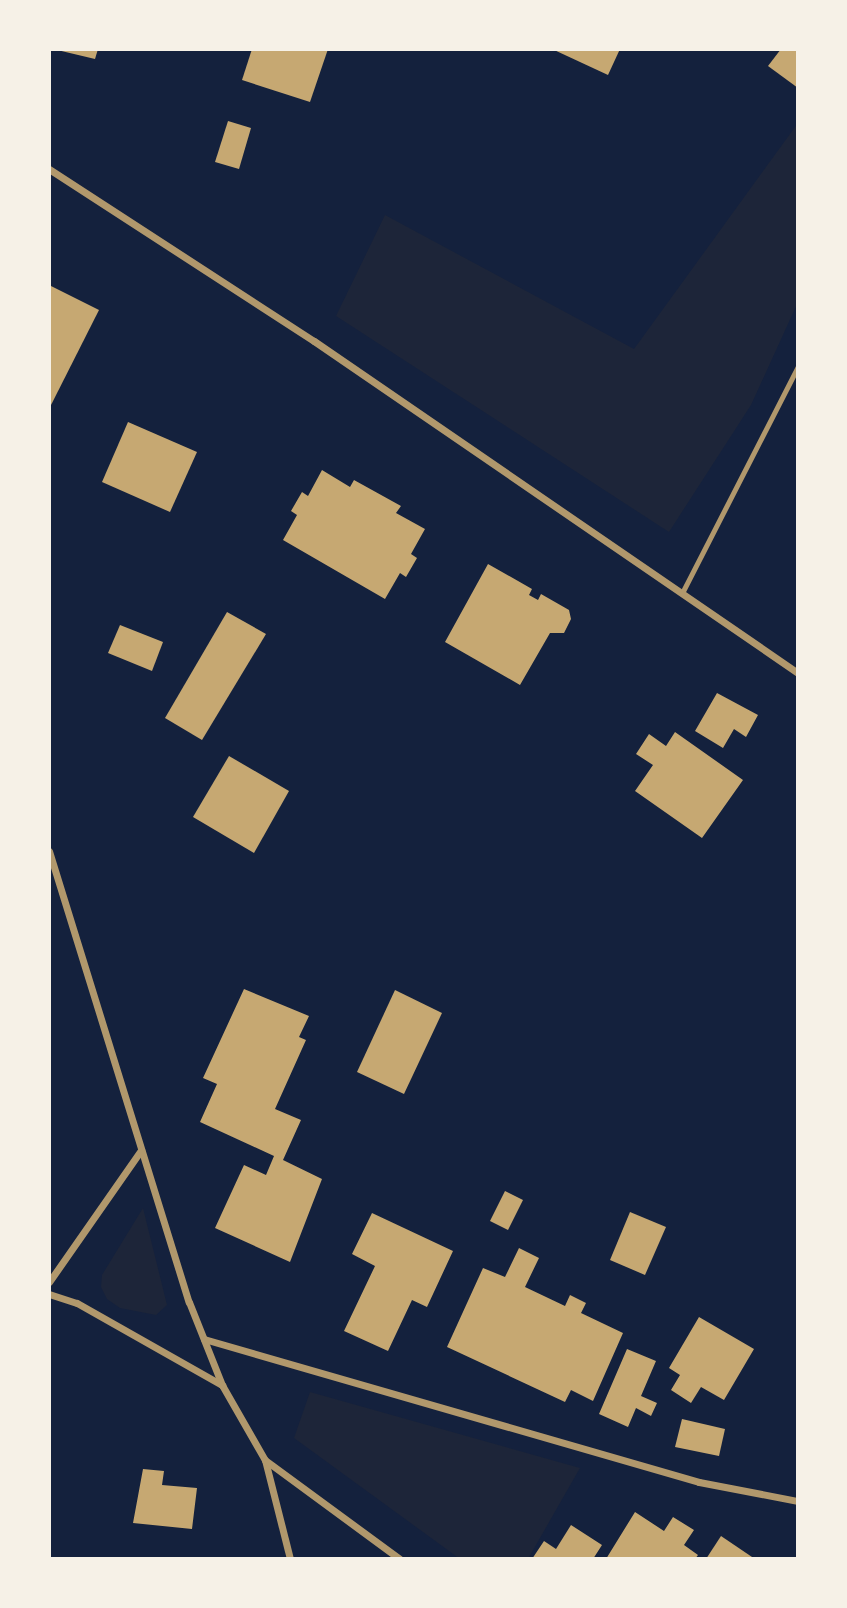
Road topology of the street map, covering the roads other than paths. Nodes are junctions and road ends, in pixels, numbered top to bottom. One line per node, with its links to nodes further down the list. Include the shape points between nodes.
1 (49, 169): 3 (street, via 314,341)
2 (798, 366): 3 (lane)
3 (682, 593): 4 (street)
4 (798, 673)
5 (49, 850): 6 (street)
6 (141, 1150): 7 (street); 9 (street)
7 (49, 1282)
8 (49, 1294): 10 (street, via 77,1303)
9 (204, 1339): 10 (street); 12 (street, via 699,1482)
10 (222, 1385): 11 (street)
11 (265, 1460): 13 (street); 14 (street)
12 (798, 1501)
13 (290, 1559)
14 (400, 1559)

